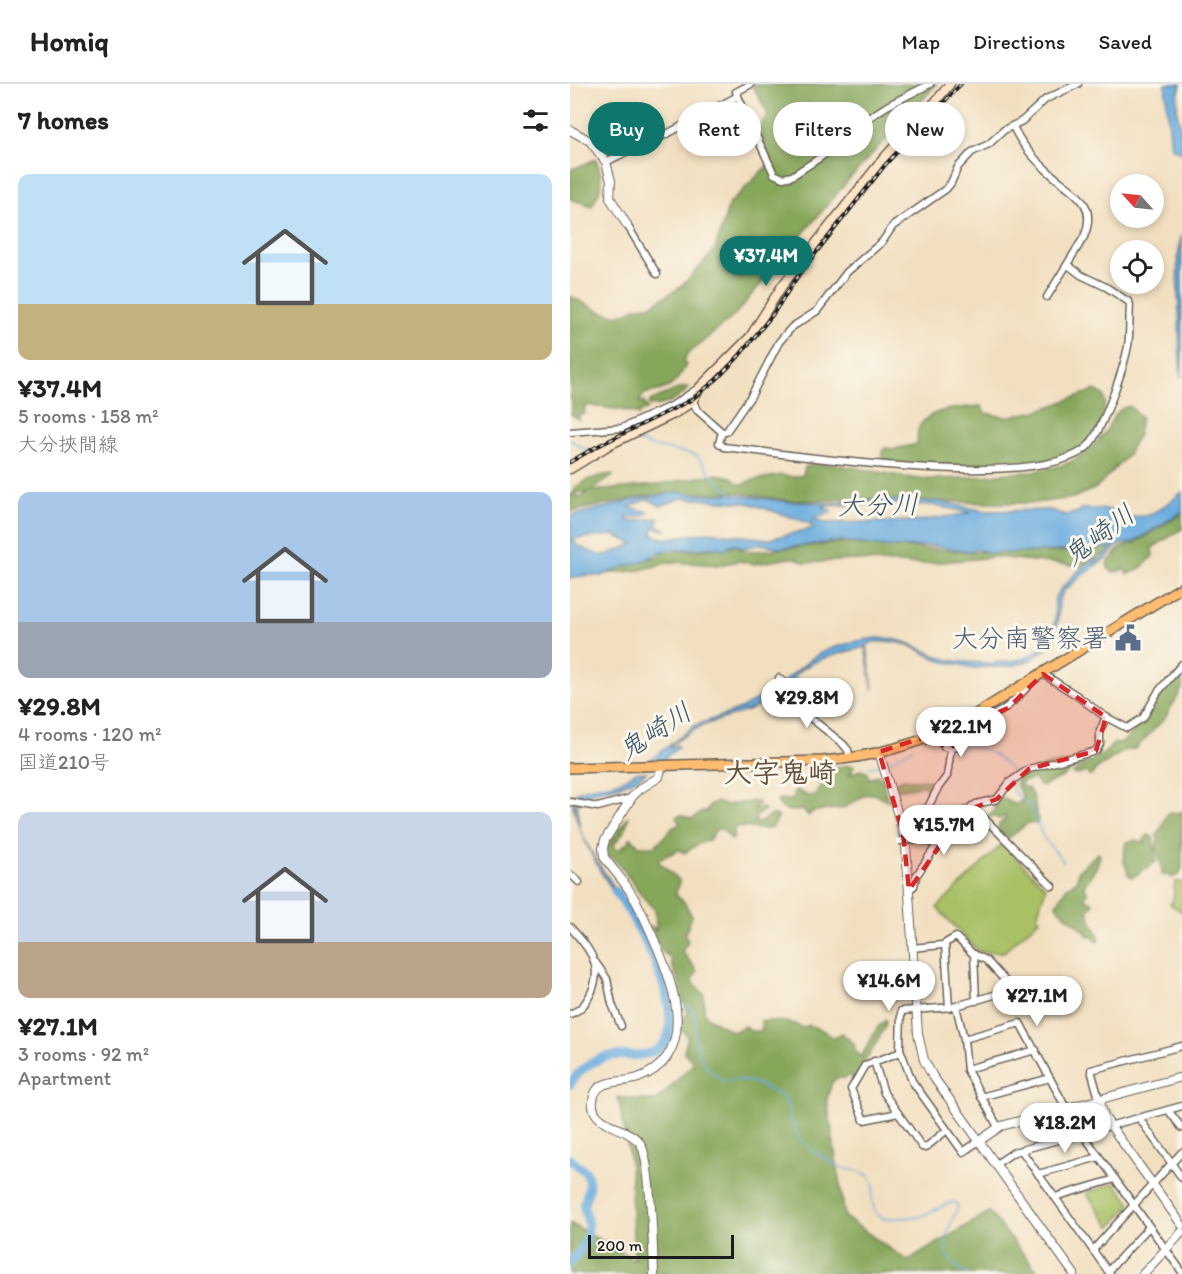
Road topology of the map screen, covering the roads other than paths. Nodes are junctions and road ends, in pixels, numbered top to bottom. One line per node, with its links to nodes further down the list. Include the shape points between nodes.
1 (731, 84): 6 (street)
2 (751, 84): 6 (street)
3 (930, 84): 6 (street, via 870,117 821,157 786,178 774,174)
4 (949, 84): 14 (main road, via 844,207 782,286 750,337)
5 (1078, 84): 7 (street, via 1046,99)
6 (737, 94): 9 (street, via 665,135)
7 (1013, 126): 11 (street, via 1030,153 1075,192 1087,211 1087,229); 17 (street, via 969,154 946,189 893,226 882,242 844,275 817,311 792,327 779,342 749,399 726,432)
8 (570, 130): 9 (street, via 590,141)
9 (606, 162): 10 (street, via 610,198)
10 (627, 225): 12 (street)
11 (1068, 265): 13 (street); 17 (street, via 1130,305 1128,347 1103,423 1089,445 1070,458 1035,467 968,470 724,447 719,443)
12 (657, 274)
13 (1047, 297)
14 (700, 387): 15 (main road); 16 (street, via 622,428)
15 (693, 401): 17 (street, via 697,410); 18 (main road)
16 (570, 432)
17 (722, 432)
18 (570, 469)
19 (1182, 587): 21 (highway)
20 (1182, 664): 23 (street, via 1158,692 1146,714 1132,726 1125,728)
21 (1040, 676): 23 (street); 24 (street, via 1008,708); 25 (highway)
22 (779, 679): 28 (street, via 807,715 843,744)
23 (1106, 717): 33 (street, via 1096,751 1029,769 1013,779 997,799)
24 (978, 721): 25 (street); 26 (street, via 966,742)
25 (939, 733): 26 (street, via 944,747); 27 (highway)
26 (951, 748): 34 (street, via 947,776 926,811)
27 (879, 752): 28 (highway); 40 (street, via 903,833)
28 (850, 759): 29 (highway)
29 (659, 765): 30 (highway); 31 (street, via 659,777)
30 (570, 768)
31 (631, 798): 32 (street, via 598,807); 90 (street, via 604,840 603,854 634,897 666,966 673,988 676,1031 672,1047 660,1064 638,1078 601,1086 595,1092 593,1104 600,1119 632,1134 642,1145 647,1164)
32 (570, 802)
33 (972, 806): 36 (street, via 957,818); 39 (street)
34 (923, 840): 35 (street, bridge); 36 (street)
35 (899, 841)
36 (938, 845): 40 (street)
37 (570, 874): 38 (street)
38 (579, 882)
39 (1053, 886)
40 (909, 890): 43 (street)
41 (570, 927): 45 (street)
42 (945, 944): 43 (street); 44 (street, via 956,937); 47 (street)
43 (912, 948): 48 (street)
44 (974, 954): 46 (street); 46 (street, via 986,960 1011,990)
45 (594, 960): 49 (street, via 595,985 585,1004); 50 (street, via 607,980)
46 (976, 1000): 47 (street)
47 (953, 1007): 48 (street); 51 (street)
48 (916, 1010): 54 (street, via 901,1011); 71 (street, via 920,1047 927,1066)
49 (570, 1014)
50 (621, 1026)
51 (964, 1039): 53 (street, via 1019,1023); 56 (street)
52 (1182, 1046): 60 (street, via 1091,1070)
53 (1035, 1050): 56 (street); 58 (street)
54 (901, 1052): 55 (street); 69 (street, via 912,1081)
55 (874, 1061): 64 (street, via 884,1093); 64 (street, via 866,1065 851,1089 864,1120)
56 (967, 1069): 59 (street)
57 (1182, 1077): 60 (street)
58 (1050, 1078): 59 (street); 62 (street)
59 (981, 1096): 67 (street)
60 (1099, 1099): 62 (street); 66 (street)
61 (1182, 1106): 63 (street)
62 (1066, 1108): 67 (street)
63 (1168, 1110): 65 (street); 68 (street)
64 (898, 1113): 69 (street, via 922,1147)
65 (1138, 1118): 66 (street); 76 (street)
66 (1110, 1125): 70 (street); 80 (street)
67 (998, 1127): 71 (street)
68 (1182, 1128)
69 (947, 1130): 71 (street, via 963,1152)
70 (1082, 1133): 72 (street); 74 (street)
71 (979, 1141): 75 (street)
72 (1021, 1150): 75 (street); 77 (street)
73 (1182, 1152): 76 (street)
74 (1099, 1156): 77 (street); 79 (street)
75 (996, 1164): 91 (street)
76 (1172, 1164): 78 (street); 80 (street)
77 (1038, 1174): 81 (street)
78 (1182, 1178)
79 (1115, 1179): 81 (street); 82 (street)
80 (1153, 1184): 82 (street); 83 (street)
81 (1054, 1197): 86 (street)
82 (1134, 1205): 84 (street); 86 (street)
83 (1182, 1225)
84 (1149, 1227): 87 (street); 88 (street)
85 (1182, 1232): 87 (street)
86 (1093, 1250): 88 (street)
87 (1166, 1250): 89 (street); 92 (street)
88 (1109, 1272)
89 (1182, 1273)
90 (654, 1274)
91 (1074, 1274)
92 (1143, 1274)

